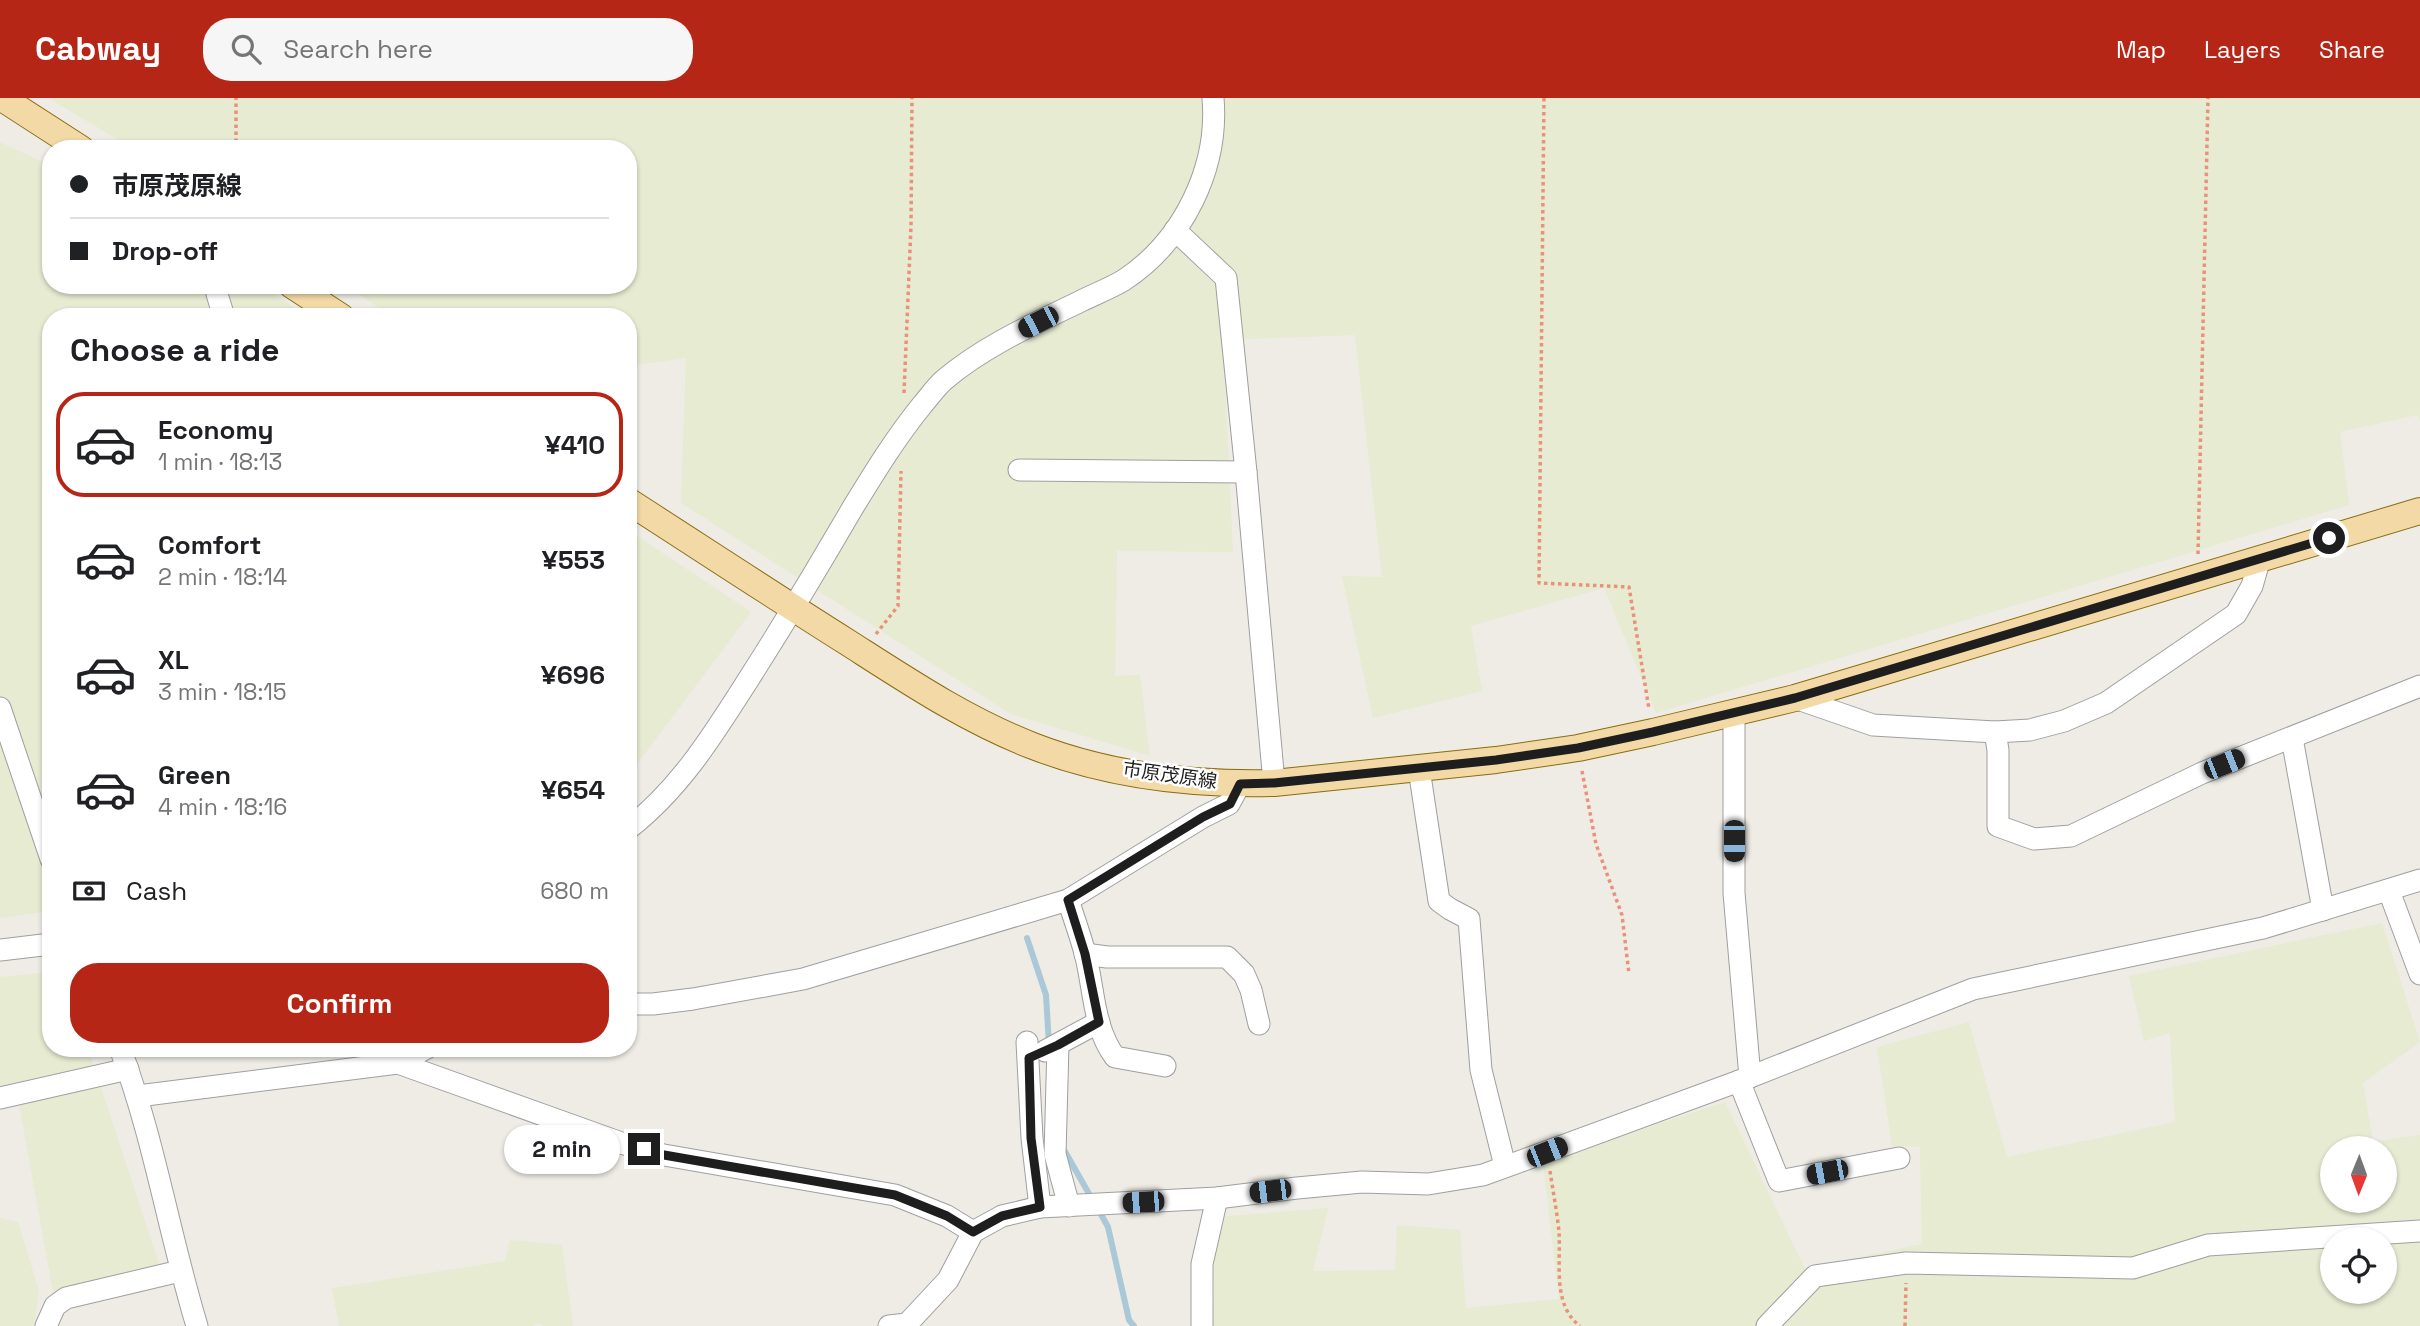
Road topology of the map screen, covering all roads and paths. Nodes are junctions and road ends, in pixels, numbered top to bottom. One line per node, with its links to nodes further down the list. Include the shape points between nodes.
1 (2, 98): 7 (main road)
2 (236, 98): 8 (path)
3 (912, 98): 12 (path)
4 (1213, 98): 9 (street, via 1215,117 1208,160 1199,188)
5 (1544, 98): 26 (path, via 1539,583 1629,587)
6 (2208, 98): 19 (path)
7 (67, 140)
8 (236, 140)
9 (1175, 230): 12 (street, via 1124,279 989,347 943,381); 15 (street, via 1226,278)
10 (306, 294): 11 (main road)
11 (327, 308)
12 (902, 429): 20 (street)
13 (902, 470): 21 (path, via 898,606)
14 (1018, 470): 15 (street)
15 (1247, 472): 31 (street)
16 (637, 507): 20 (main road, 市原茂原線)
17 (2420, 512): 18 (main road, 市原茂原線)
18 (2260, 558): 19 (main road, 市原茂原線); 27 (street, via 2252,586 2236,614 2106,703 2030,730)
19 (2197, 577): 23 (main road, 市原茂原線)
20 (794, 608): 21 (main road, 市原茂原線); 33 (street, via 691,766)
21 (861, 651): 32 (main road, 市原茂原線, via 944,704 1035,746 1154,776)
22 (2420, 686): 28 (street)
23 (1795, 698): 25 (main road, 市原茂原線); 27 (street, via 1873,725)
24 (0, 708): 34 (street)
25 (1734, 711): 26 (main road, 市原茂原線); 53 (street, via 1734,893)
26 (1653, 732): 29 (main road, 市原茂原線)
27 (1995, 732): 28 (street, via 1998,826 2034,839 2071,836)
28 (2292, 737): 38 (street)
29 (1578, 748): 30 (main road, 市原茂原線); 42 (path, via 1596,844 1622,915)
30 (1419, 769): 31 (main road, 市原茂原線); 58 (street, via 1439,901 1469,919 1481,1070)
31 (1274, 783): 32 (main road, 市原茂原線)
32 (1240, 784): 37 (street, via 1230,804)
33 (637, 821)
34 (42, 832)
35 (2420, 880): 36 (street)
36 (2389, 891): 38 (street); 43 (street)
37 (1068, 900): 41 (street); 44 (street, via 803,979 693,999)
38 (2323, 910): 53 (street, via 2263,928 1973,989)
39 (42, 945): 40 (street)
40 (0, 950)
41 (1085, 954): 45 (street); 46 (street, via 1227,957 1244,974)
42 (1629, 974)
43 (2420, 974)
44 (637, 1003)
45 (1099, 1022): 47 (street); 51 (street, via 1115,1057)
46 (1259, 1024)
47 (1058, 1045): 60 (street, via 1055,1154); 61 (street, via 1028,1050 1031,1138)
48 (123, 1057): 52 (street)
49 (410, 1057): 50 (street)
50 (398, 1063): 54 (street); 63 (street, via 624,1144 895,1195)
51 (1165, 1066)
52 (128, 1069): 54 (street); 55 (street)
53 (1744, 1079): 56 (street); 57 (street, via 1779,1181)
54 (138, 1096): 65 (street)
55 (0, 1098)
56 (1547, 1152): 58 (street); 70 (path, via 1559,1231 1559,1280 1564,1306)
57 (1899, 1158)
58 (1505, 1166): 59 (street, via 1483,1175 1428,1184 1362,1182)
59 (1217, 1198): 60 (street); 69 (street, via 1202,1264)
60 (1069, 1206): 61 (street)
61 (1040, 1207): 63 (street, via 1002,1216)
62 (2420, 1231): 64 (street, via 2208,1245 2133,1268)
63 (973, 1232): 68 (street, via 948,1280 906,1324)
64 (1906, 1263): 71 (street, via 1815,1276); 72 (path)
65 (180, 1271): 66 (street, via 66,1298 55,1306); 67 (street)
66 (46, 1326)
67 (197, 1326)
68 (889, 1326)
69 (1202, 1326)
70 (1580, 1326)
71 (1768, 1326)
72 (1905, 1326)

